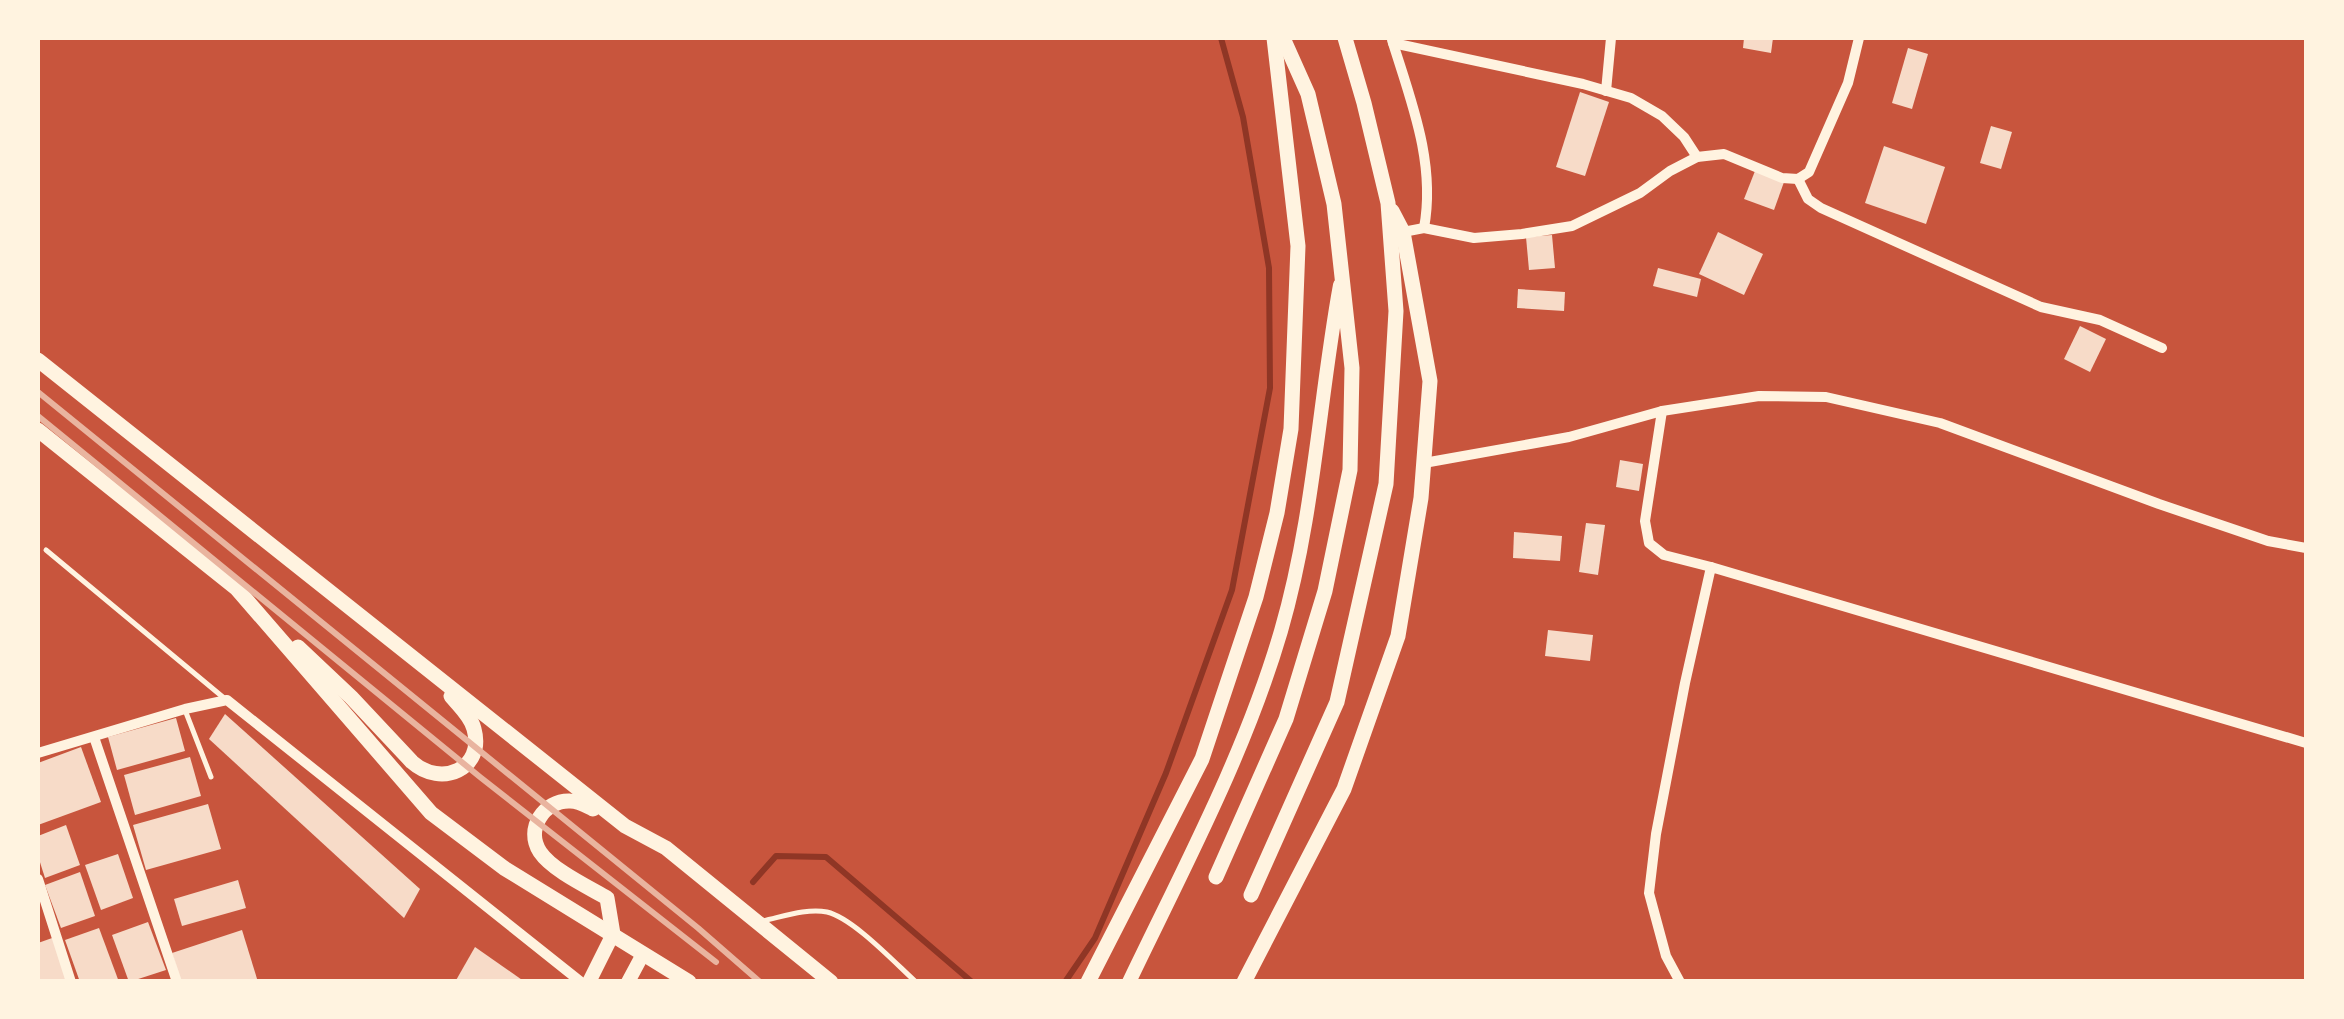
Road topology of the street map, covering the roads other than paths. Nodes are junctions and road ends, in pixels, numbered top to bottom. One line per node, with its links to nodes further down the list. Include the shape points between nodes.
1 (1274, 38): 45 (main road, via 1298,246 1292,429 1276,513 1256,598 1202,759)
2 (1284, 38): 13 (main road, via 1308,94 1334,204)
3 (1345, 38): 10 (main road)
4 (1611, 38): 7 (street)
5 (1860, 38): 9 (street, via 1810,172)
6 (1392, 40): 7 (street); 11 (street, via 1426,155)
7 (1606, 91): 8 (street, via 1662,116)
8 (1697, 158): 9 (street, via 1724,154); 11 (street, via 1572,226 1474,238)
9 (1798, 179): 14 (street, via 1808,200 1821,208 2042,307 2100,320)
10 (1388, 203): 12 (main road); 33 (main road, via 1396,311 1386,484 1337,702)
11 (1424, 228): 12 (street)
12 (1403, 232): 18 (main road, via 1430,381)
13 (1342, 274): 31 (main road, via 1352,368 1350,470 1286,718); 46 (street, via 1309,508 1281,630 1240,750)
14 (2162, 348)
15 (38, 360): 23 (main road)
16 (1662, 411): 18 (street, via 1569,437); 19 (street, via 1759,396 1826,397 1940,423 2268,542); 21 (street, via 1645,521 1649,543 1664,555)
17 (38, 430): 22 (main road)
18 (1424, 464): 37 (main road, via 1398,636 1344,789)
19 (2306, 548)
20 (46, 550): 24 (lane)
21 (1711, 567): 27 (street); 47 (street, via 1650,894)
22 (237, 590): 23 (main road, via 420,770 444,775 465,765 476,732); 35 (main road, via 431,812 504,868)
23 (426, 667): 30 (main road)
24 (227, 700): 25 (street); 40 (street)
25 (185, 708): 26 (street); 29 (lane)
26 (94, 737): 28 (street); 39 (street)
27 (2306, 743)
28 (38, 754)
29 (210, 777)
30 (625, 826): 34 (main road, via 666,848); 35 (main road, via 567,800 540,815 535,835 549,862 607,898)
31 (1216, 878)
32 (38, 879): 38 (street)
33 (1251, 895)
34 (759, 922): 43 (main road); 44 (lane, via 804,912 846,920)
35 (613, 934): 36 (main road); 40 (street)
36 (643, 954): 41 (street); 42 (main road)
37 (1247, 981)
38 (72, 982)
39 (177, 982)
40 (585, 982)
41 (628, 982)
42 (688, 982)
43 (831, 982)
44 (916, 982)
45 (1088, 982)
46 (1128, 982)
47 (1680, 982)

